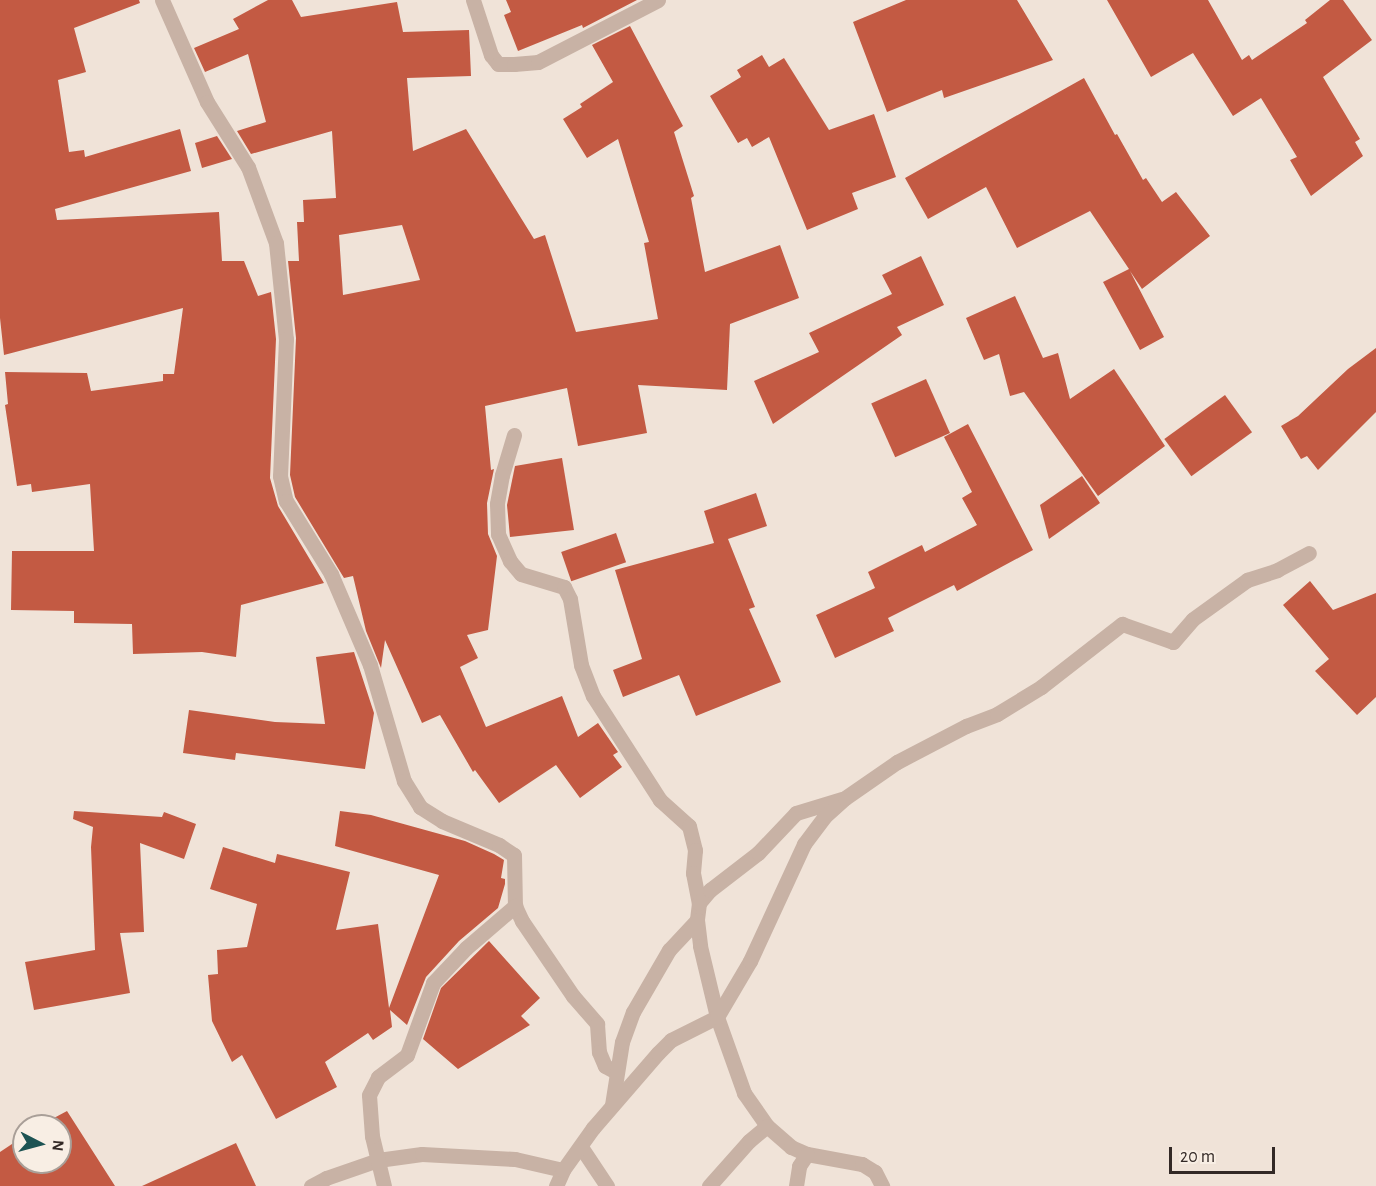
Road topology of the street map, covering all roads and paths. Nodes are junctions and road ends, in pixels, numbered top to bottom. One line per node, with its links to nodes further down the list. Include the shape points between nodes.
1 (162, 0): 8 (street, via 207,102 248,167 276,243 286,339 280,476 286,501 331,574 370,665 404,781 420,807 514,855)
2 (473, 0): 3 (street, via 491,55 498,64 538,62)
3 (658, 0)
4 (514, 435): 7 (street, via 497,504 498,534 510,561 521,574 564,587 570,598 581,665 593,696 660,800 689,826)
5 (1309, 553): 6 (street, via 1247,580 1193,619 1173,642 1122,624 1023,698 897,762)
6 (845, 798): 7 (street, via 796,813 758,853); 10 (street, via 804,844 750,961)
7 (699, 903): 9 (street)
8 (515, 906): 11 (street, via 573,996 597,1024 604,1066); 16 (street, via 433,983 408,1055 378,1077 369,1095)
9 (697, 920): 10 (street); 11 (street, via 650,978 633,1011)
10 (717, 1017): 12 (street, via 671,1040); 13 (street, via 744,1093)
11 (616, 1072): 12 (street)
12 (612, 1106): 14 (street)
13 (767, 1126): 15 (street, via 791,1147); 22 (street)
14 (581, 1147): 17 (street); 21 (street)
15 (807, 1154): 23 (street); 24 (street, via 862,1164 875,1172)
16 (378, 1160): 17 (street, via 422,1154 468,1155 515,1159); 18 (street); 19 (street)
17 (563, 1170): 20 (street)
18 (310, 1186)
19 (384, 1186)
20 (556, 1186)
21 (607, 1186)
22 (709, 1186)
23 (796, 1186)
24 (882, 1186)

